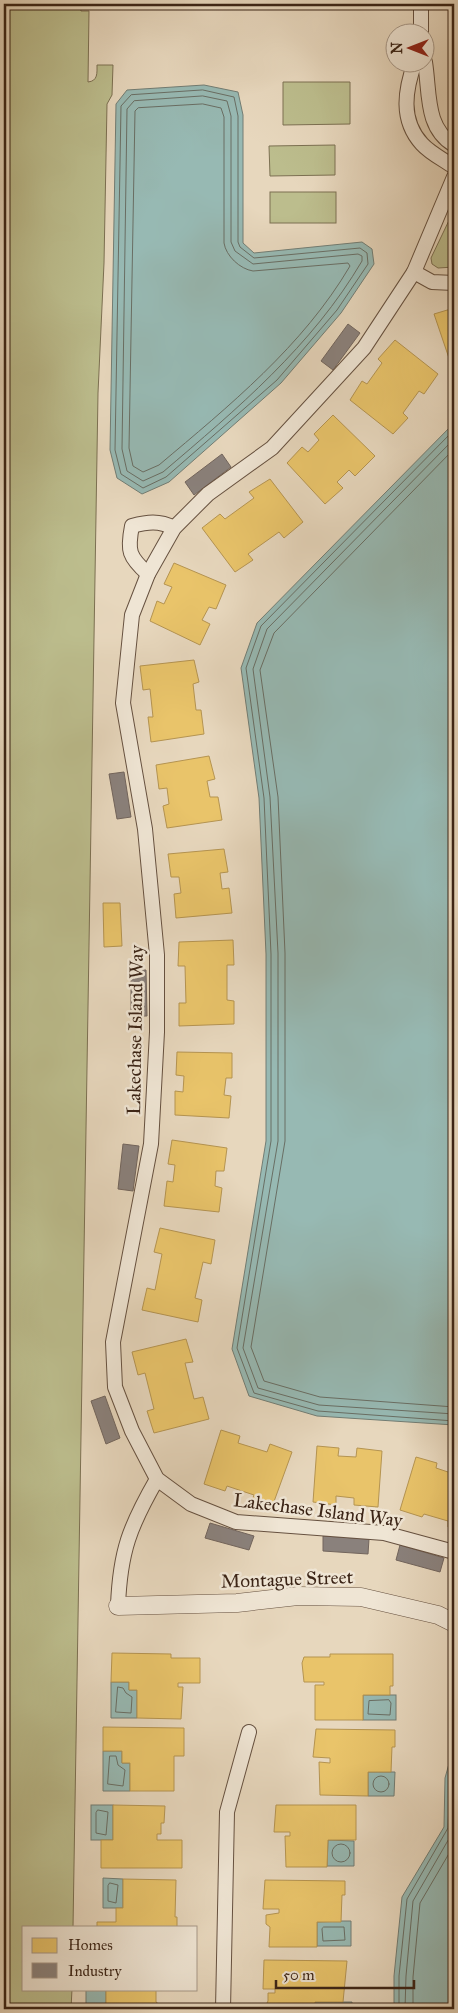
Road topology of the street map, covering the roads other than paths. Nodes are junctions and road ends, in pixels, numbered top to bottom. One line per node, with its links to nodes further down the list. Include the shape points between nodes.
1 (420, 4): 2 (street)
2 (421, 22)
3 (412, 72): 6 (street, via 408,83 407,118 422,144)
4 (426, 72): 5 (street, via 431,117 442,138)
5 (454, 145)
6 (454, 167)
7 (454, 176): 8 (street, Lakechase Island Way)
8 (414, 272): 9 (street, via 432,282); 10 (street, Lakechase Island Way, via 364,348 272,448 208,494)
9 (454, 283)
10 (174, 528): 11 (street, Lakechase Island Way); 11 (street, via 164,523 147,522 132,526 128,544 132,559)
11 (148, 574): 12 (street, Lakechase Island Way, via 132,615 123,702 145,829 156,955 157,1032 151,1144 114,1342 115,1388)
12 (156, 1479): 13 (street, Lakechase Island Way, via 191,1504 236,1522 384,1533); 14 (street, via 134,1518 123,1553)
13 (454, 1552)
14 (118, 1606): 15 (street, Montague Street, via 237,1603 298,1596 361,1597 438,1615)
15 (454, 1623)
16 (249, 1732): 17 (street, via 227,1812)
17 (223, 2009)

